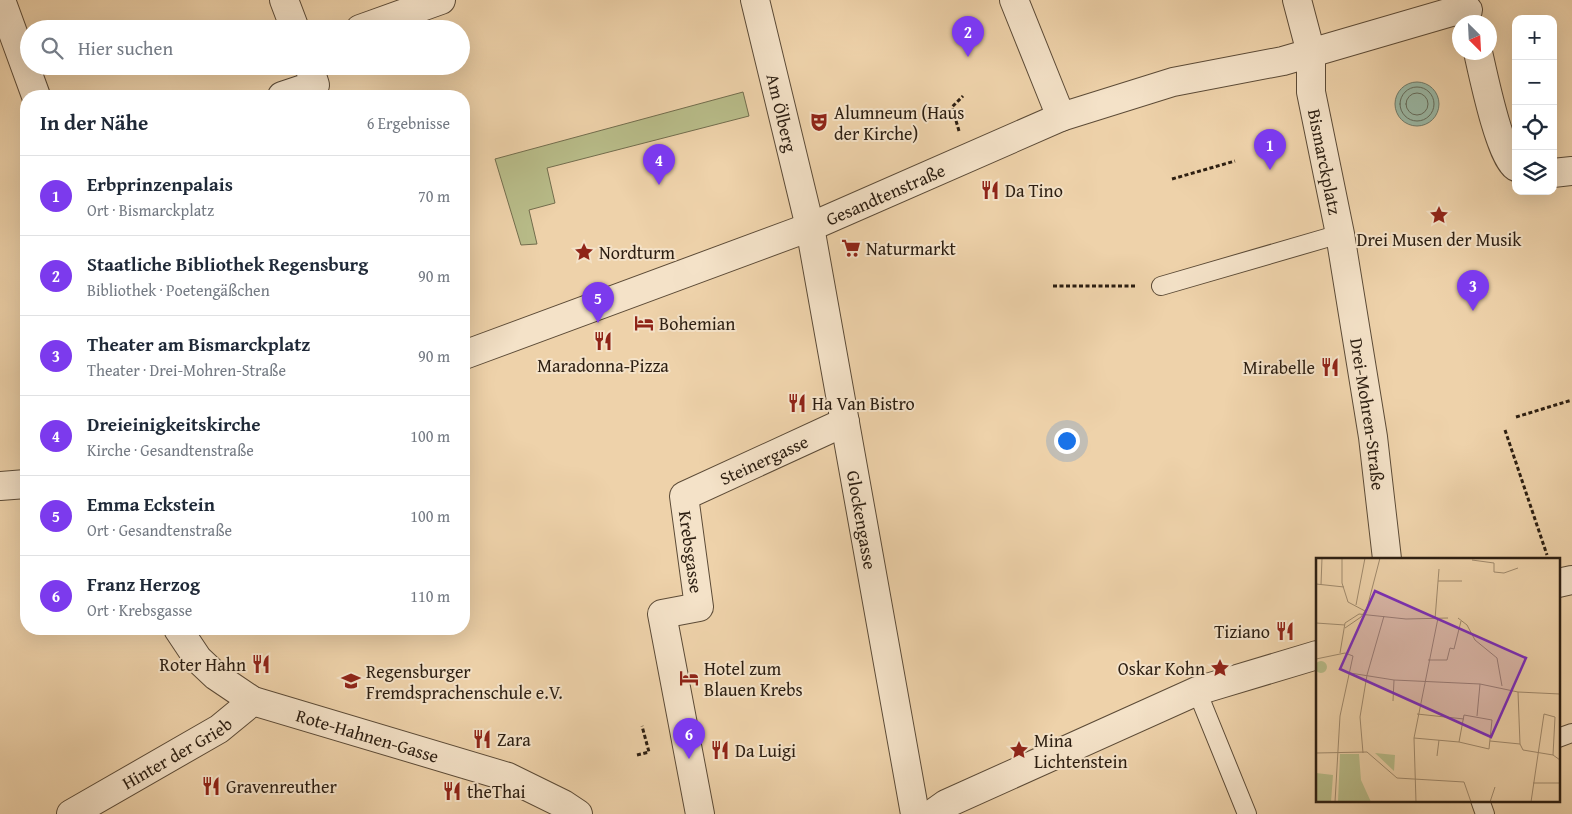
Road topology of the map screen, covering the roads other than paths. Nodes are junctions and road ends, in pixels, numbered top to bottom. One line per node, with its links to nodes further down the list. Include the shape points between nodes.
1 (1, 0): 10 (street)
2 (284, 0): 8 (street)
3 (440, 0): 9 (street)
4 (755, 0): 21 (street, Am Ölberg)
5 (1014, 0): 17 (street)
6 (1297, 0): 11 (street, Bismarckplatz)
7 (1469, 11): 11 (street, via 1434,16)
8 (292, 20)
9 (385, 20)
10 (20, 52)
11 (1311, 53): 17 (street, Gesandtenstraße, via 1172,82); 22 (street, Bismarckplatz, via 1311,92)
12 (1480, 60): 18 (street, via 1504,149)
13 (28, 75): 15 (street)
14 (312, 76): 16 (street)
15 (34, 90)
16 (291, 90)
17 (1061, 117): 21 (street, Gesandtenstraße)
18 (1512, 165)
19 (1572, 171): 20 (street)
20 (1557, 173)
21 (810, 227): 25 (street, Gesandtenstraße); 26 (street, Glockengasse)
22 (1340, 234): 23 (street, Bismarckplatz); 24 (lane)
23 (1345, 269): 30 (street, Drei-Mohren-Straße, via 1373,437)
24 (1160, 286)
25 (470, 353)
26 (845, 422): 29 (street, Steinergasse); 42 (street, Glockengasse)
27 (20, 484): 28 (street)
28 (0, 486)
29 (684, 496): 41 (street, Krebsgasse, via 699,607 662,614)
30 (1387, 558)
31 (182, 635): 34 (street, Rote-Hahnen-Gasse, via 198,659 216,676)
32 (1316, 655): 33 (street)
33 (1197, 691): 38 (street); 43 (lane)
34 (253, 701): 39 (street, Hinter der Grieb, via 219,729); 40 (street, Rote-Hahnen-Gasse, via 508,777)
35 (1572, 733): 36 (lane)
36 (1560, 737)
37 (1481, 802): 44 (lane)
38 (942, 811)
39 (71, 814)
40 (578, 814)
41 (700, 814)
42 (915, 814)
43 (1247, 814)
44 (1485, 814)

